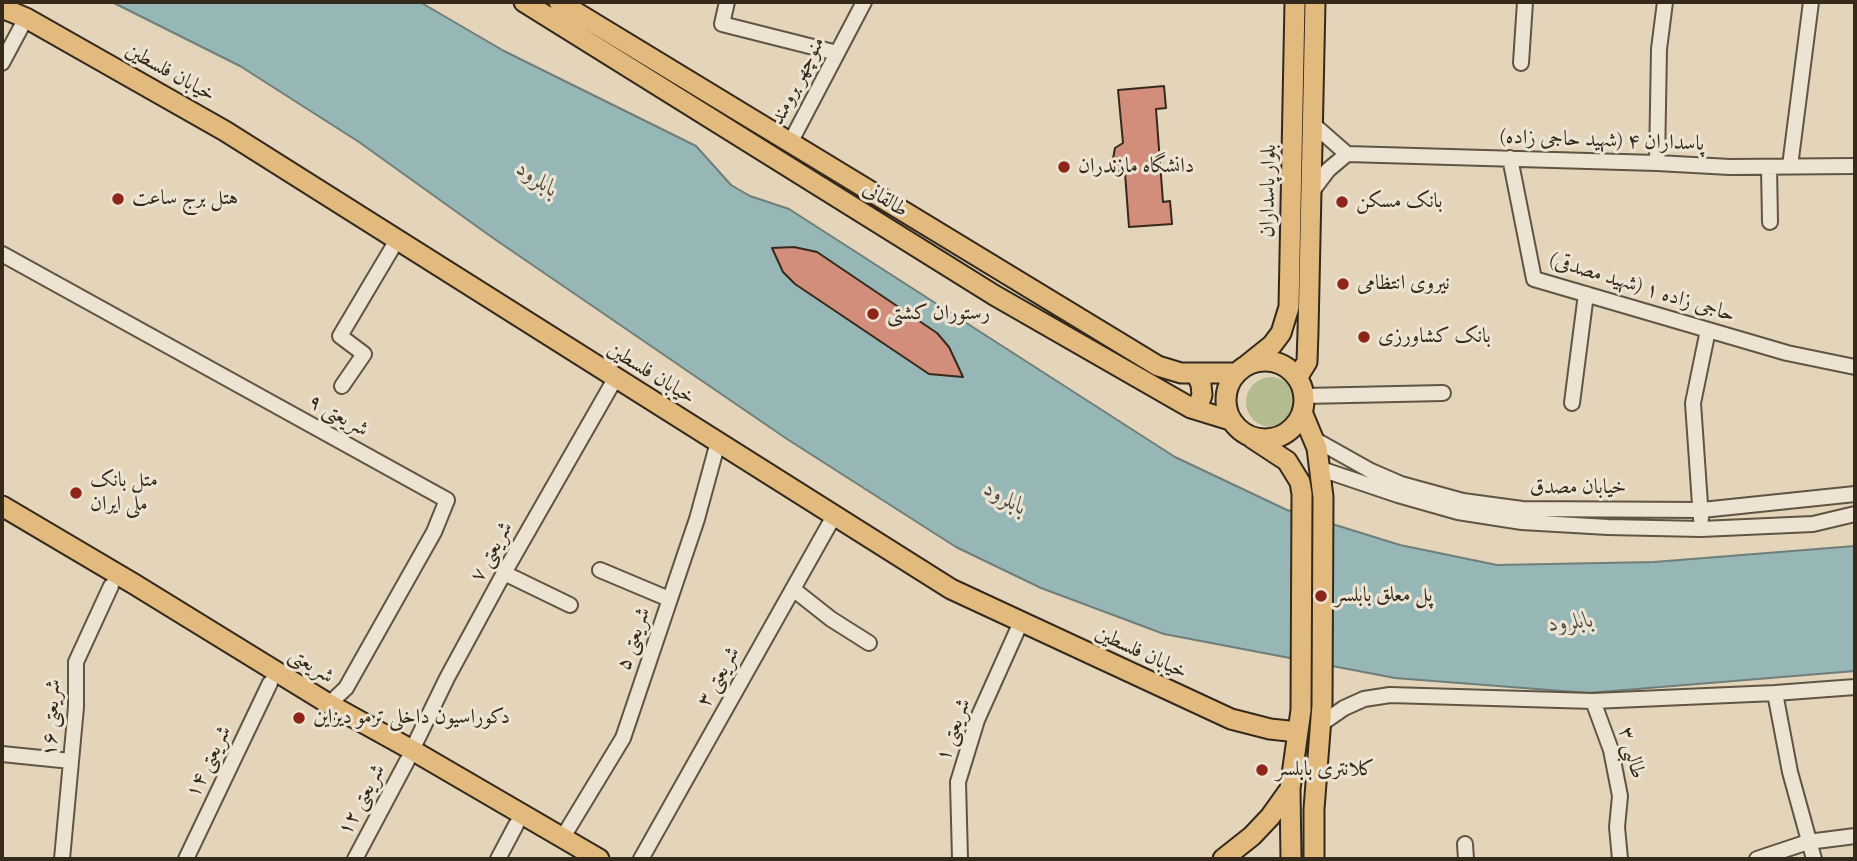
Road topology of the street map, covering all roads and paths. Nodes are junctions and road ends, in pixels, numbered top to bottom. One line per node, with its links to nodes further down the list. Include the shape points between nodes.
1 (524, 2): 37 (main road, طالقانی, via 994,295)
2 (559, 2): 16 (main road, طالقانی)
3 (727, 2): 12 (street, via 722,24)
4 (864, 2): 12 (street, منوچهر برومند)
5 (1295, 2): 30 (main road, بلوار پاسداران, via 1287,321 1272,345)
6 (1315, 2): 15 (main road, بلوار پاسداران)
7 (1525, 2): 14 (street)
8 (1665, 2): 19 (street, via 1659,50)
9 (1811, 2): 20 (street)
10 (2, 8): 11 (main road, خیابان فلسطین)
11 (26, 18): 13 (street); 25 (main road, خیابان فلسطین, via 225,131)
12 (837, 53): 16 (street, منوچهر برومند)
13 (2, 63)
14 (1521, 63)
15 (1314, 125): 17 (street); 23 (main road, بلوار پاسداران)
16 (790, 144): 31 (main road, طالقانی, via 1158,366)
17 (1348, 154): 18 (street, پاسداران ۴ (شهید حاجی زاده)); 23 (street)
18 (1510, 158): 19 (street, پاسداران ۴ (شهید حاجی زاده)); 27 (street, حاجی زاده ۱ (شهید مصدقی), via 1534,279)
19 (1657, 163): 22 (street, پاسداران ۴ (شهید حاجی زاده))
20 (1790, 166): 21 (street, پاسداران ۴ (شهید حاجی زاده)); 22 (street, پاسداران ۴ (شهید حاجی زاده))
21 (1855, 166)
22 (1769, 167): 24 (street)
23 (1313, 190): 35 (main road, بلوار پاسداران, via 1307,362)
24 (1770, 222)
25 (397, 240): 32 (main road, خیابان فلسطین); 33 (street, via 340,336 364,354)
26 (2, 254): 62 (street, شریعتی ۹, via 447,500 434,532 346,688)
27 (1586, 294): 28 (street, حاجی زاده ۱ (شهید مصدقی)); 36 (street)
28 (1708, 330): 29 (street, حاجی زاده ۱ (شهید مصدقی), via 1787,354); 45 (street, via 1693,403)
29 (1855, 367)
30 (1242, 369): 31 (main road, طالقانی); 35 (main road, via 1259,361 1273,362 1288,369); 38 (main road, via 1229,383 1226,395)
31 (1196, 374): 37 (main road, via 1202,395 1198,406)
32 (615, 379): 41 (main road, خیابان فلسطین); 51 (street, شریعتی ۷)
33 (342, 386)
34 (1443, 393): 35 (street)
35 (1301, 395): 39 (main road, via 1294,426 1269,439); 40 (main road)
36 (1572, 403)
37 (1191, 408): 38 (main road, طالقانی)
38 (1230, 419): 39 (main road)
39 (1252, 438): 64 (main road, via 1287,461 1302,494)
40 (1314, 439): 42 (main road); 45 (street, خیابان مصدق, via 1391,480 1463,501 1522,509)
41 (718, 442): 47 (main road, خیابان فلسطین); 54 (street, شریعتی ۵)
42 (1321, 469): 49 (street, خیابان مصدق, via 1458,512 1509,520); 63 (main road)
43 (1855, 494): 45 (street, خیابان مصدق)
44 (2, 506): 62 (main road, شریعتی)
45 (1702, 510): 49 (street)
46 (1855, 514): 49 (street, خیابان مصدق, via 1813,524)
47 (834, 516): 53 (street, شریعتی ۳); 56 (main road, خیابان فلسطین, via 951,589)
48 (2, 521): 52 (main road, شریعتی)
49 (1700, 528)
50 (600, 570): 54 (street)
51 (504, 573): 55 (street); 66 (street, شریعتی ۷)
52 (111, 586): 58 (main road, شریعتی); 67 (street, شریعتی ۱۶, via 76,662)
53 (793, 589): 57 (street); 80 (street, شریعتی ۳)
54 (669, 599): 71 (street, شریعتی ۵, via 622,738)
55 (570, 606)
56 (1021, 622): 64 (main road, خیابان فلسطین, via 1231,719); 81 (street, شریعتی ۱, via 977,720 958,782)
57 (869, 643)
58 (271, 683): 66 (main road, شریعتی); 75 (street, شریعتی ۱۴)
59 (1854, 688): 60 (street)
60 (1775, 693): 61 (street); 72 (street)
61 (1593, 701): 63 (street, via 1390,695); 86 (street, طالبی ۳, via 1611,750 1620,796 1616,827)
62 (329, 704): 66 (main road, شریعتی)
63 (1322, 715): 84 (main road)
64 (1298, 732): 68 (main road)
65 (2, 754): 67 (street)
66 (409, 755): 69 (main road, شریعتی); 71 (main road, شریعتی); 76 (street, شریعتی ۱۲)
67 (71, 761): 74 (street, شریعتی ۱۶)
68 (1290, 789): 82 (main road, via 1252,836); 83 (main road)
69 (516, 825): 77 (street); 78 (main road, شریعتی)
70 (1855, 836): 72 (street)
71 (563, 838): 79 (main road, شریعتی)
72 (1808, 842): 87 (street); 88 (street)
73 (1465, 844): 85 (street)
74 (62, 859)
75 (186, 859)
76 (355, 859)
77 (498, 859)
78 (574, 859)
79 (599, 859)
80 (641, 859)
81 (960, 859)
82 (1223, 859)
83 (1291, 859)
84 (1314, 859)
85 (1466, 859)
86 (1620, 859)
87 (1757, 859)
88 (1814, 859)

